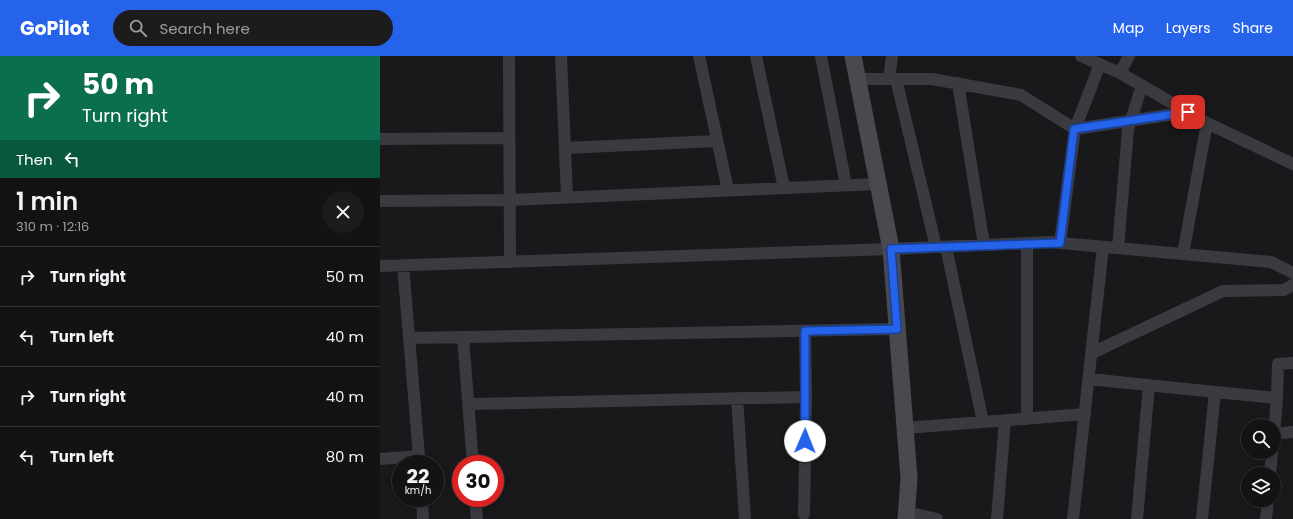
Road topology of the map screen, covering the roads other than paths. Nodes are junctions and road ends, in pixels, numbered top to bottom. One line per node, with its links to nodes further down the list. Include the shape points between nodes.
1 (509, 56): 20 (street)
2 (561, 56): 23 (street)
3 (699, 56): 22 (street)
4 (756, 56): 27 (street)
5 (821, 56): 26 (street)
6 (853, 56): 12 (street)
7 (892, 56): 13 (street)
8 (1081, 56): 10 (street)
9 (1129, 56): 11 (street)
10 (1100, 64): 11 (street); 19 (street)
11 (1120, 73): 15 (street)
12 (858, 79): 13 (street); 25 (street)
13 (893, 79): 14 (street, via 932,79); 35 (street)
14 (958, 84): 19 (street, via 1021,95); 34 (street)
15 (1142, 85): 16 (street); 17 (street)
16 (1188, 112): 17 (street); 18 (street)
17 (1131, 120): 19 (street); 37 (street, via 1127,138)
18 (1207, 122): 24 (street); 39 (street)
19 (1074, 129): 33 (street)
20 (509, 138): 21 (street); 30 (street)
21 (380, 139)
22 (717, 141): 23 (street); 28 (street)
23 (565, 148): 29 (street)
24 (1293, 164)
25 (878, 184): 26 (street); 38 (street)
26 (846, 186): 27 (street)
27 (784, 188): 28 (street)
28 (728, 190): 29 (street)
29 (567, 197): 30 (street)
30 (510, 200): 31 (street); 40 (street)
31 (380, 201)
32 (1027, 243): 33 (street); 34 (street); 59 (street)
33 (1060, 243): 36 (street)
34 (984, 245): 35 (street)
35 (941, 247): 38 (street); 62 (street)
36 (1103, 247): 37 (street); 49 (street)
37 (1118, 248): 39 (street)
38 (891, 249): 40 (street); 45 (street)
39 (1183, 254): 43 (street, via 1272,262)
40 (510, 262): 41 (street)
41 (403, 265): 42 (street); 48 (street)
42 (380, 266)
43 (1293, 273)
44 (1293, 285): 49 (street, via 1284,290 1224,291)
45 (897, 329): 46 (street); 63 (street)
46 (805, 331): 47 (street); 54 (street)
47 (464, 337): 48 (street); 57 (street)
48 (409, 338): 66 (street)
49 (1092, 353): 51 (street)
50 (1293, 363): 56 (street, via 1278,364)
51 (1089, 379): 52 (street); 58 (street)
52 (1149, 385): 53 (street); 81 (street)
53 (1215, 392): 56 (street); 82 (street)
54 (806, 397): 55 (street); 73 (street)
55 (737, 398): 57 (street); 77 (street)
56 (1277, 398): 60 (street)
57 (468, 404): 67 (street)
58 (1085, 414): 59 (street); 80 (street)
59 (1027, 419): 61 (street)
60 (1275, 419)
61 (1005, 420): 62 (street); 79 (street)
62 (983, 422): 63 (street)
63 (905, 428): 74 (street, via 909,478)
64 (1293, 432): 65 (street)
65 (1281, 433)
66 (420, 455)
67 (472, 455)
68 (380, 459): 69 (street)
69 (392, 459)
70 (422, 507): 75 (street)
71 (476, 507): 76 (street)
72 (1267, 507): 83 (street)
73 (804, 514)
74 (906, 515): 78 (street)
75 (423, 519)
76 (477, 519)
77 (744, 519)
78 (937, 519)
79 (997, 519)
80 (1073, 519)
81 (1137, 519)
82 (1202, 519)
83 (1266, 519)

